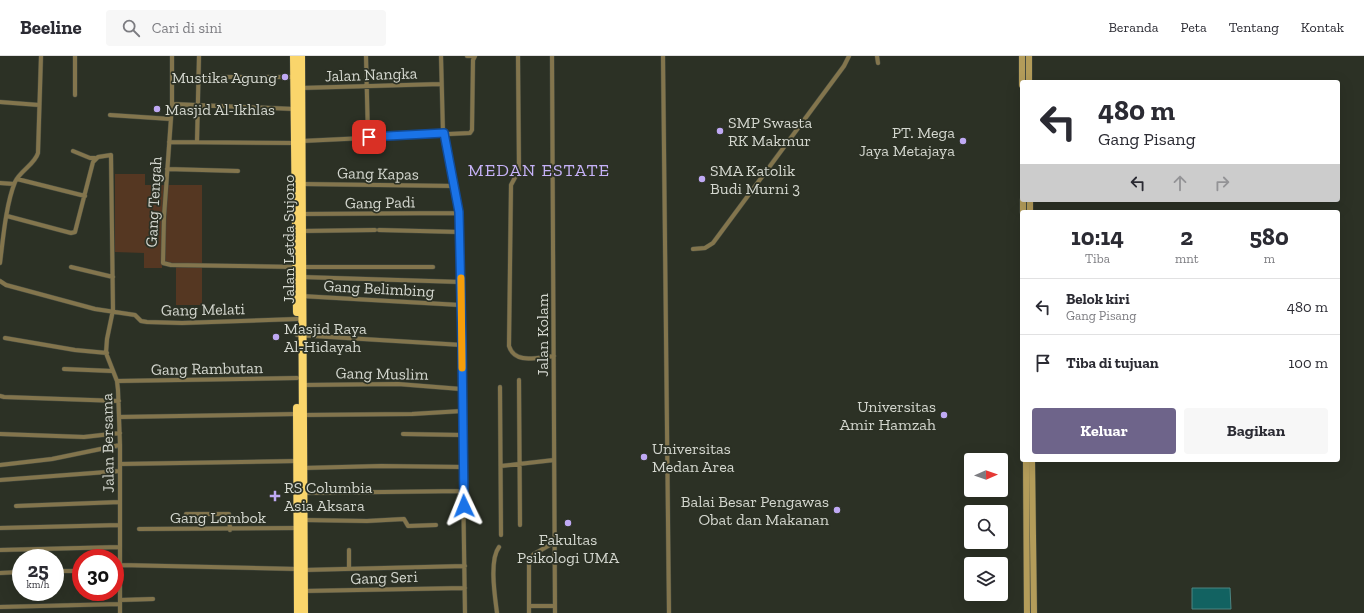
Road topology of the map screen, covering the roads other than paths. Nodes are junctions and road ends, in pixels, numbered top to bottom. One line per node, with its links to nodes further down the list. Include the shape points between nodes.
1 (41, 56): 29 (street)
2 (75, 56): 25 (street)
3 (172, 56): 27 (street, Gang Tengah)
4 (199, 56): 18 (street)
5 (294, 56): 19 (highway, Jalan Letda Sujono)
6 (301, 56): 24 (highway, Jalan Letda Sujono)
7 (370, 56): 23 (street, via 366,56)
8 (441, 56): 22 (street)
9 (467, 56): 33 (street, via 475,56 472,132)
10 (518, 56): 73 (street, via 519,170 511,185 509,346 517,357)
11 (552, 56): 73 (street, Jalan Kolam)
12 (663, 56): 144 (street)
13 (849, 56): 55 (street, via 713,243 705,248)
14 (877, 56): 17 (street)
15 (1022, 56): 20 (street)
16 (1029, 56): 21 (street)
17 (878, 63)
18 (199, 77): 19 (street); 28 (street)
19 (294, 77): 30 (highway, Jalan Letda Sujono)
20 (1022, 80)
21 (1030, 80)
22 (441, 84): 23 (street, Jalan Nangka); 33 (street)
23 (368, 86): 24 (street, Jalan Nangka); 34 (street)
24 (301, 88): 37 (highway, Jalan Letda Sujono)
25 (75, 95)
26 (0, 102): 29 (street)
27 (172, 104): 28 (street); 32 (street, Gang Tengah)
28 (199, 104): 30 (street); 36 (street)
29 (39, 105): 42 (street, via 37,156)
30 (294, 109): 37 (highway, Jalan Letda Sujono)
31 (110, 115): 32 (street)
32 (170, 119): 35 (street, Gang Tengah)
33 (444, 133): 34 (street); 45 (street)
34 (368, 137): 37 (street)
35 (169, 142): 36 (street); 40 (street, Gang Tengah)
36 (197, 142): 37 (street)
37 (298, 142): 44 (highway, Jalan Letda Sujono); 59 (highway, Jalan Letda Sujono)
38 (73, 152): 39 (street)
39 (96, 158): 46 (street, via 90,171); 61 (street, Jalan Bersama, via 111,155)
40 (167, 169): 41 (street); 59 (street, Gang Tengah, via 163,264)
41 (238, 171)
42 (16, 181): 43 (street); 46 (street); 49 (street)
43 (0, 183)
44 (302, 184): 45 (street, Gang Kapas); 48 (highway, Jalan Letda Sujono)
45 (455, 186): 47 (street)
46 (85, 196): 49 (street, via 73,233)
47 (459, 212): 48 (street, Gang Padi); 53 (street)
48 (302, 214): 52 (highway, Jalan Letda Sujono)
49 (7, 216): 51 (street)
50 (0, 222): 51 (street)
51 (6, 222): 54 (street)
52 (302, 231): 53 (street); 59 (highway, Jalan Letda Sujono)
53 (460, 232): 64 (street)
54 (2, 238): 56 (street)
55 (693, 249)
56 (1, 251): 57 (street)
57 (0, 263)
58 (71, 267): 61 (street)
59 (299, 267): 60 (street); 62 (highway, Jalan Letda Sujono); 65 (highway, Jalan Letda Sujono)
60 (433, 267)
61 (113, 277): 67 (street, Jalan Bersama)
62 (302, 277): 64 (street); 65 (highway, Jalan Letda Sujono)
63 (0, 280): 67 (street, Gang Melati, via 57,299)
64 (460, 282): 66 (street)
65 (299, 296): 66 (street, Gang Belimbing); 68 (highway, Jalan Letda Sujono); 69 (highway, Jalan Letda Sujono)
66 (460, 305): 71 (street)
67 (112, 312): 68 (street, Gang Melati, via 136,315 141,321 147,322); 72 (street, Jalan Bersama)
68 (297, 319): 69 (highway, Jalan Letda Sujono)
69 (299, 335): 71 (street); 76 (highway, Jalan Letda Sujono); 79 (highway, Jalan Letda Sujono)
70 (5, 338): 72 (street)
71 (462, 345): 81 (street)
72 (106, 353): 75 (street, Jalan Bersama)
73 (554, 356): 92 (street, Jalan Kolam)
74 (64, 369): 75 (street)
75 (112, 371): 78 (street, Jalan Bersama)
76 (297, 378): 78 (street, Gang Rambutan); 85 (highway, Jalan Letda Sujono)
77 (519, 380): 98 (street)
78 (117, 381): 83 (street, Jalan Bersama)
79 (302, 385): 81 (street, Gang Muslim, via 398,384); 85 (highway, Jalan Letda Sujono)
80 (500, 387): 99 (street)
81 (461, 389): 84 (street)
82 (0, 396): 83 (street)
83 (119, 402): 86 (street, Jalan Bersama)
84 (462, 411): 85 (street); 90 (street)
85 (300, 415): 86 (street); 96 (highway, Jalan Letda Sujono)
86 (119, 417): 87 (street, Jalan Bersama)
87 (120, 433): 88 (street, via 84,437); 91 (street, Jalan Bersama)
88 (0, 434)
89 (403, 434): 90 (street)
90 (462, 435): 100 (street)
91 (120, 445): 95 (street, Jalan Bersama); 97 (street, via 52,459)
92 (554, 460): 98 (street); 118 (street, Jalan Kolam)
93 (1026, 462): 116 (street)
94 (1032, 462): 116 (street)
95 (120, 464): 96 (street); 101 (street, Jalan Bersama)
96 (300, 464): 100 (street); 104 (highway, Jalan Letda Sujono); 113 (highway, Jalan Letda Sujono)
97 (0, 465)
98 (519, 465): 99 (street); 111 (street)
99 (501, 466): 117 (street)
100 (462, 467): 103 (street)
101 (120, 471): 102 (street); 105 (street, Jalan Bersama)
102 (0, 480)
103 (463, 491): 104 (street); 123 (street)
104 (304, 493): 108 (highway, Jalan Letda Sujono)
105 (120, 502): 106 (street); 109 (street, Jalan Bersama)
106 (16, 506)
107 (186, 514): 115 (street, via 229,514)
108 (304, 520): 110 (street, via 404,519 408,526); 126 (highway, Jalan Letda Sujono)
109 (120, 525): 112 (street); 120 (street, Jalan Bersama)
110 (436, 525)
111 (520, 525)
112 (0, 528)
113 (298, 528): 115 (street, Gang Lombok); 126 (highway, Jalan Letda Sujono)
114 (139, 529): 115 (street, Gang Lombok)
115 (230, 530)
116 (1030, 531): 132 (street)
117 (501, 535)
118 (555, 542): 134 (street, via 529,559); 135 (street, Jalan Kolam)
119 (499, 546): 141 (street, via 495,557 494,590)
120 (120, 547): 121 (street)
121 (0, 550)
122 (349, 550): 125 (street)
123 (465, 566): 125 (street); 129 (street)
124 (124, 568): 126 (street)
125 (349, 569): 126 (street)
126 (301, 570): 130 (highway, Jalan Letda Sujono); 138 (highway, Jalan Letda Sujono)
127 (12, 572): 128 (street)
128 (0, 573)
129 (465, 588): 130 (street, Gang Seri); 140 (street)
130 (304, 591): 139 (highway, Jalan Letda Sujono)
131 (153, 599): 133 (street)
132 (1030, 599): 145 (street); 146 (street)
133 (120, 602): 136 (street); 137 (street, Jalan Bersama)
134 (529, 606): 135 (street); 142 (street)
135 (555, 606): 143 (street, Jalan Kolam)
136 (0, 607)
137 (120, 613)
138 (298, 613)
139 (304, 613)
140 (465, 613)
141 (497, 613)
142 (529, 613)
143 (555, 613)
144 (669, 613)
145 (1027, 613)
146 (1034, 613)

